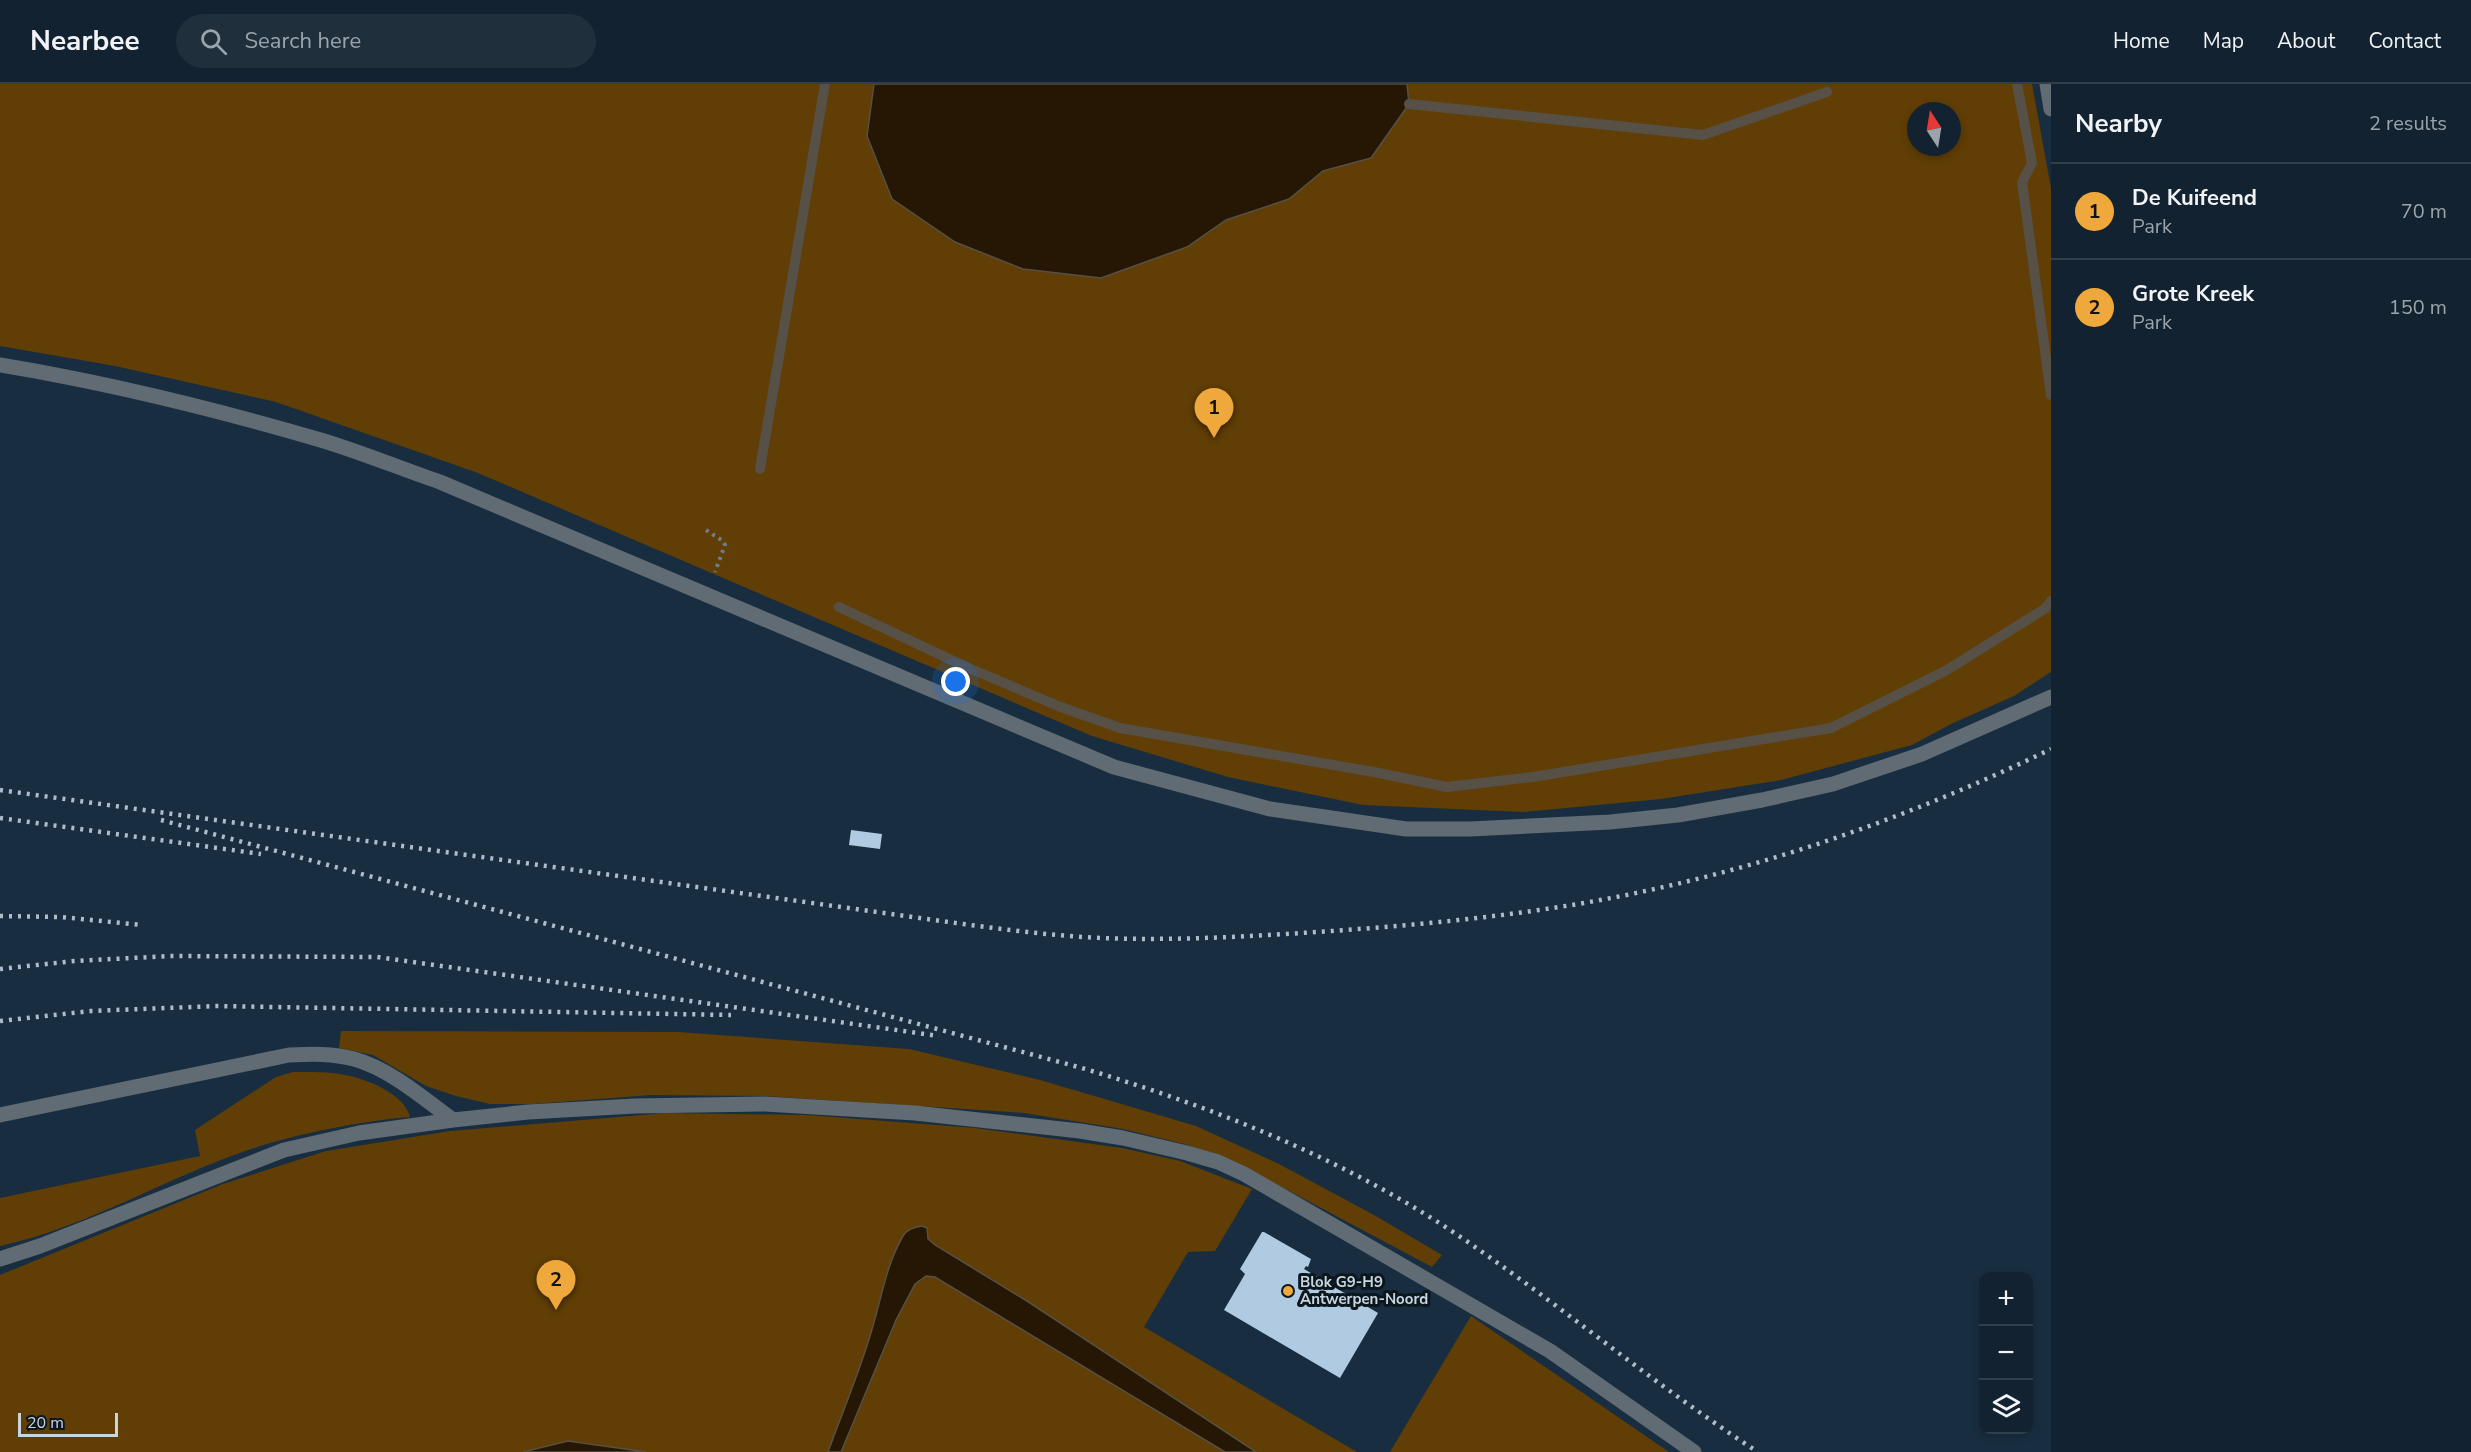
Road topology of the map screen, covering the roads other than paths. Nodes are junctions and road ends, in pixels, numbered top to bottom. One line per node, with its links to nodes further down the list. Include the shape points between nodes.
1 (2047, 84): 2 (street)
2 (2051, 109)
3 (0, 365): 4 (street, via 201,407 326,442 440,482 1114,768 1270,809 1406,829 1610,822 1678,814 1833,784 1922,754)
4 (2051, 697)
5 (0, 1115): 6 (street, via 289,1055 323,1053 355,1059 380,1071)
6 (453, 1120): 7 (street, via 359,1133 284,1150); 8 (street, via 635,1106 776,1104 915,1113 1080,1131 1164,1147 1218,1162 1271,1190 1550,1351)
7 (0, 1259)
8 (1694, 1452)

